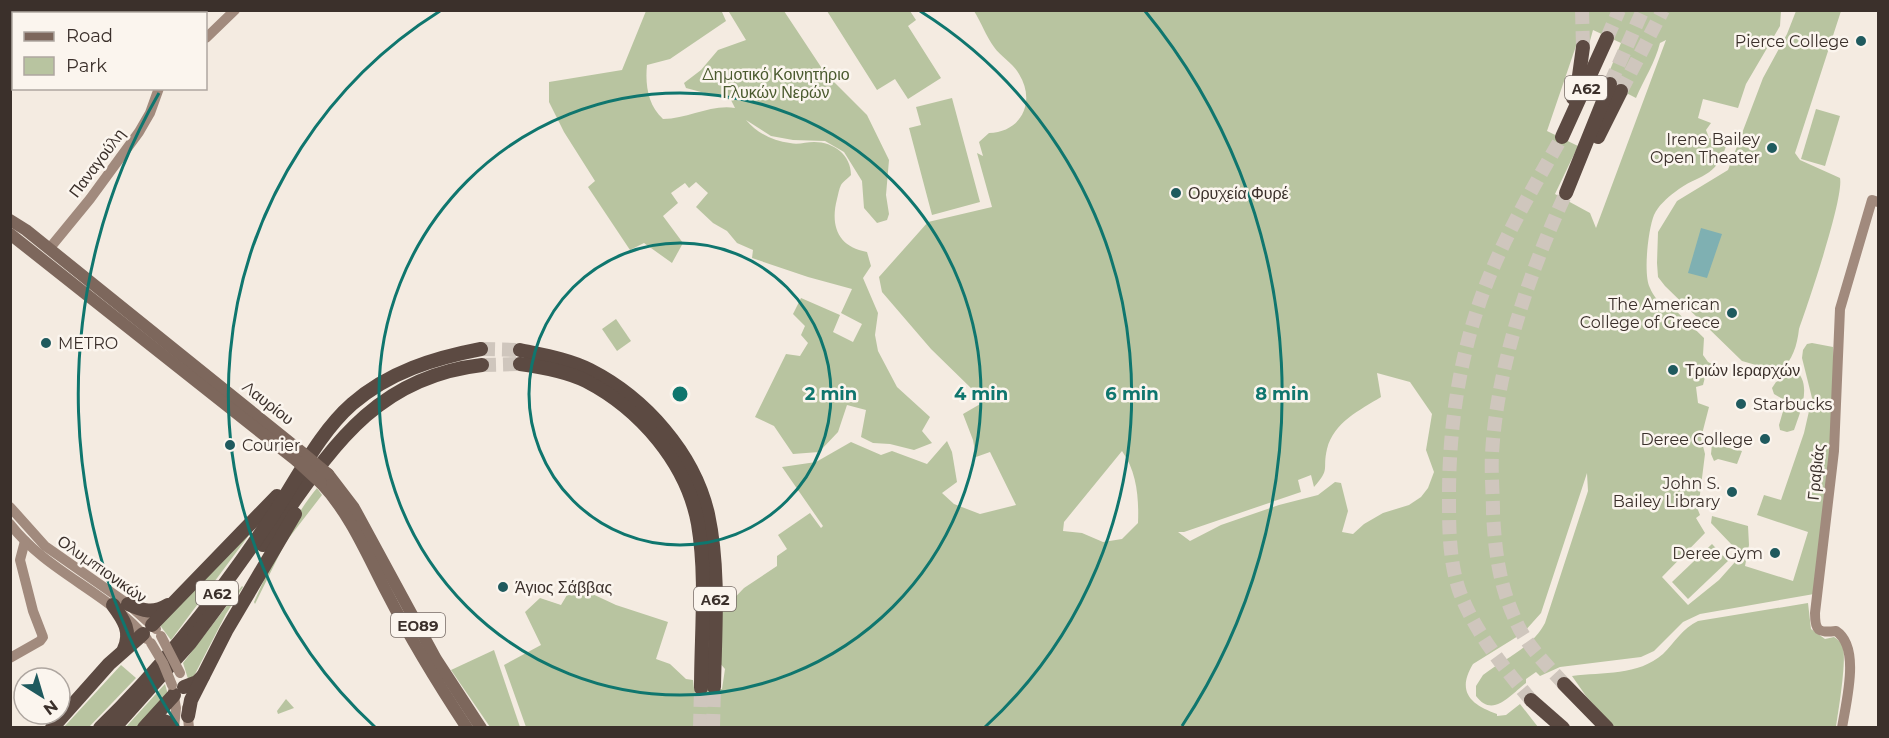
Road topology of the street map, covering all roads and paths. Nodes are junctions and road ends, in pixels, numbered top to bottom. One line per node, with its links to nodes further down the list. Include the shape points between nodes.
1 (235, 10): 2 (street)
2 (207, 37)
3 (1607, 38): 4 (highway, Α62, via 1562,137 1578,83)
4 (1583, 47)
5 (1616, 87): 7 (highway, via 1594,146)
6 (158, 90): 11 (street, Παναγούλη, via 139,132)
7 (1566, 193)
8 (1875, 201): 42 (street, Γραβιάς, via 1840,309 1834,451 1815,613 1820,631 1836,631 1848,643 1849,679)
9 (10, 220): 11 (main road, Λαυρίου / ΕΟ89)
10 (10, 234): 16 (main road, Λαυρίου / ΕΟ89)
11 (49, 249): 16 (main road, Λαυρίου / ΕΟ89)
12 (481, 349): 15 (highway, Α62, via 433,359 388,379 352,404)
13 (520, 357): 28 (highway, Α62, via 567,361 609,380 643,406 686,461 714,577)
14 (482, 365): 17 (highway, Α62, via 441,372 399,390 351,428)
15 (318, 445): 21 (highway, via 264,511); 33 (highway, Α62, via 212,599)
16 (301, 458): 17 (main road, Λαυρίου / ΕΟ89, bridge)
17 (324, 474): 27 (highway, via 304,498); 34 (highway, Α62, via 190,643); 36 (main road, Λαυρίου / ΕΟ89, via 331,494 426,664); 37 (main road, Λαυρίου / ΕΟ89, via 354,508 436,659)
18 (10, 507): 22 (street, Ολυμπιονικών, via 60,559)
19 (10, 524): 20 (street, Ολυμπιονικών)
20 (25, 541): 23 (street, Ολυμπιονικών, via 54,567); 26 (street, via 20,560 43,637)
21 (172, 603): 22 (highway, via 150,611); 24 (highway)
22 (128, 604): 24 (street, Ολυμπιονικών)
23 (113, 606): 24 (street, Ολυμπιονικών); 25 (highway, via 128,632)
24 (149, 633): 25 (highway); 29 (street, Ολυμπιονικών, bridge); 29 (street, bridge, via 161,636 180,673)
25 (124, 649): 32 (highway)
26 (10, 658)
27 (204, 675): 29 (highway, via 197,682); 30 (highway, via 191,700)
28 (707, 687)
29 (177, 688): 30 (street, Ολυμπιονικών); 31 (highway); 35 (street, Ολυμπιονικών)
30 (189, 722)
31 (146, 726): 35 (highway, via 165,720)
32 (52, 728)
33 (100, 728)
34 (114, 728)
35 (173, 728)
36 (466, 728)
37 (481, 728)
38 (1550, 728): 39 (highway, via 1532,700)
39 (1563, 728)
40 (1599, 728): 41 (highway, via 1564,684)
41 (1607, 728)
42 (1842, 728)

